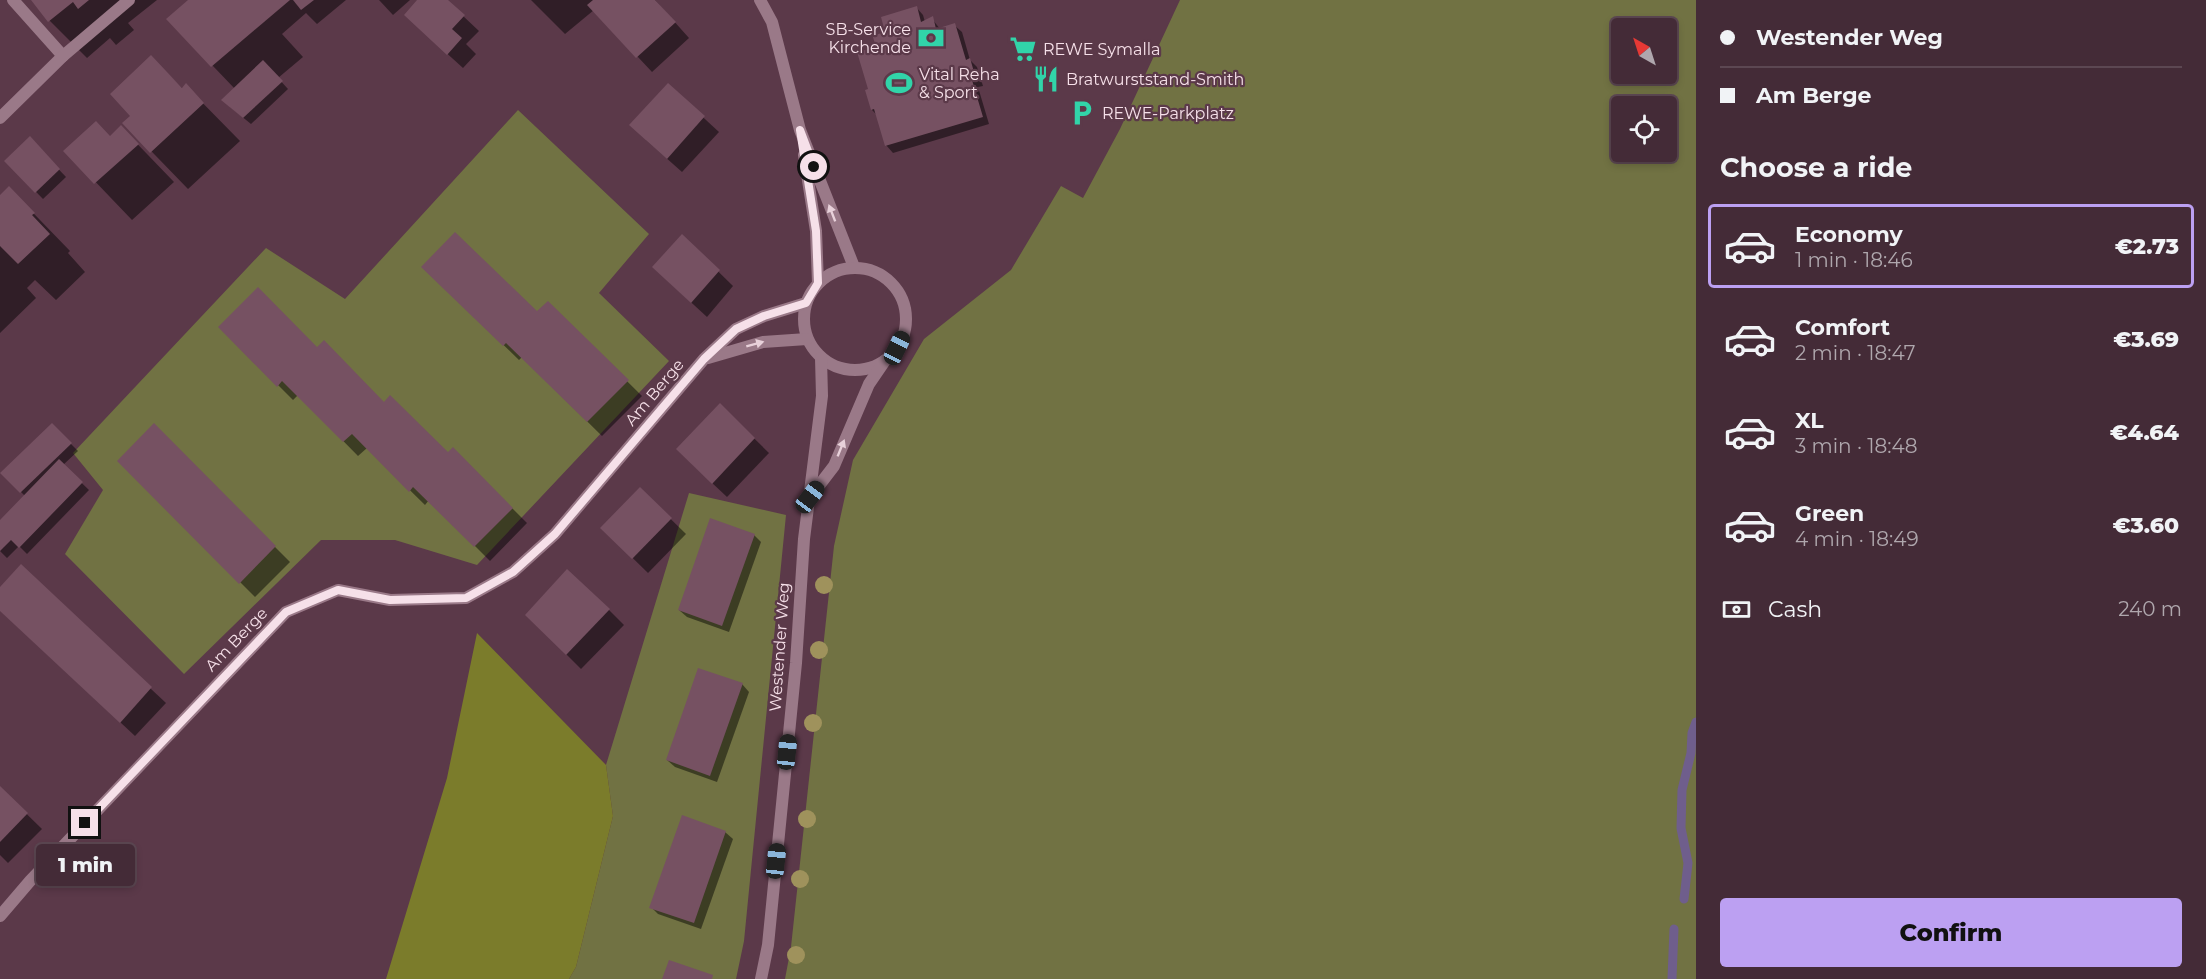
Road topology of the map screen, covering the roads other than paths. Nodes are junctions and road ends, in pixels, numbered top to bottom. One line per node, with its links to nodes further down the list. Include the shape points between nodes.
1 (13, 0): 4 (street)
2 (129, 0): 4 (street)
3 (760, 0): 6 (street, via 772,22)
4 (63, 56): 5 (street)
5 (0, 118)
6 (800, 130): 7 (street, one-way to 6); 8 (street, via 816,231)
7 (854, 267): 8 (street, via 834,272); 13 (street, via 879,273 890,281 906,312 904,334)
8 (818, 283): 9 (street)
9 (806, 303): 10 (street); 12 (street, Am Berge, via 736,329)
10 (807, 339): 11 (street); 12 (street, Am Berge, one-way to 10, via 763,342)
11 (821, 358): 13 (street, via 854,370); 14 (street, Westender Weg, via 822,396)
12 (704, 359): 15 (street, Am Berge, via 555,534 513,572 466,598 390,600 338,590 286,612)
13 (887, 359): 14 (street, Westender Weg, one-way to 13, via 834,466 869,384)
14 (810, 497): 16 (street, Westender Weg, via 768,945)
15 (0, 916)
16 (761, 979)

